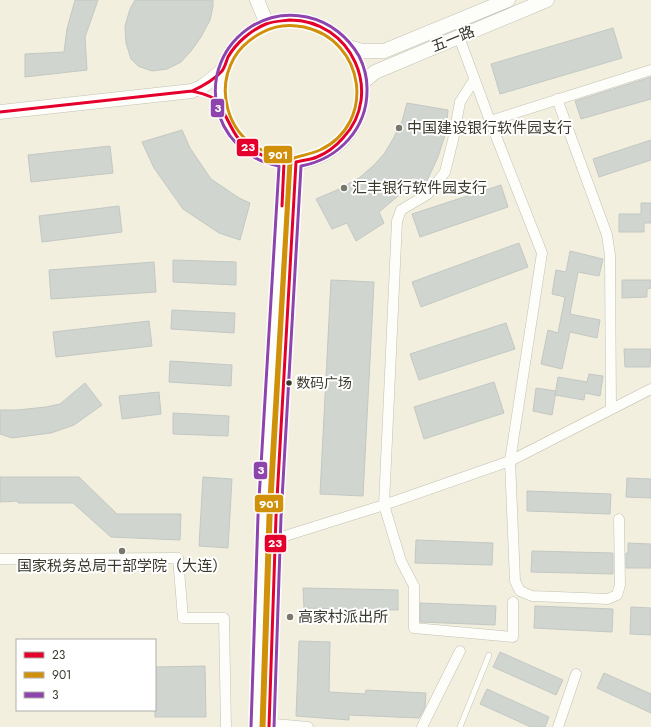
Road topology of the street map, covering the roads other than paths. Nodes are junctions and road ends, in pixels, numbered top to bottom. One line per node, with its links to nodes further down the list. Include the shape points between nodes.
1 (257, 0): 4 (main road)
2 (508, 0): 6 (main road, 五一路, via 384,51 363,51)
3 (547, 0): 5 (main road, 五一路)
4 (267, 24): 6 (main road, via 289,20 311,23 331,32); 7 (main road, via 251,32 238,44 227,59)
5 (459, 37): 9 (street); 10 (main road, 五一路, via 375,72)
6 (348, 47): 10 (main road, via 357,64)
7 (223, 70): 11 (main road, via 203,86); 13 (main road, via 220,94)
8 (651, 70): 12 (street)
9 (474, 80): 15 (street); 20 (street, via 460,102 445,172 428,194 401,210 397,221)
10 (362, 83): 16 (main road, via 361,108 351,130 334,148 312,159)
11 (192, 91): 13 (main road, via 216,100); 14 (main road)
12 (557, 99): 15 (street); 18 (street, via 607,235 610,255)
13 (223, 110): 16 (main road, via 234,133 248,148 266,158)
14 (0, 112)
15 (490, 121): 19 (street, via 542,253)
16 (290, 162): 22 (main road); 23 (main road)
17 (651, 389): 18 (street)
18 (611, 409): 19 (street)
19 (510, 461): 20 (street); 21 (street, via 515,581 520,591 532,596 600,599 617,595 620,585)
20 (384, 505): 22 (street); 25 (street, via 401,561 414,586 414,628 513,637)
21 (619, 519)
22 (275, 539): 23 (street); 29 (main road)
23 (262, 544): 29 (main road)
24 (0, 559): 30 (street, via 178,558 183,618 224,618)
25 (513, 602)
26 (460, 651): 32 (street)
27 (490, 655): 33 (lane)
28 (576, 674): 34 (street)
29 (262, 725): 31 (street)
30 (226, 727)
31 (308, 727)
32 (422, 727)
33 (460, 727)
34 (558, 727)

